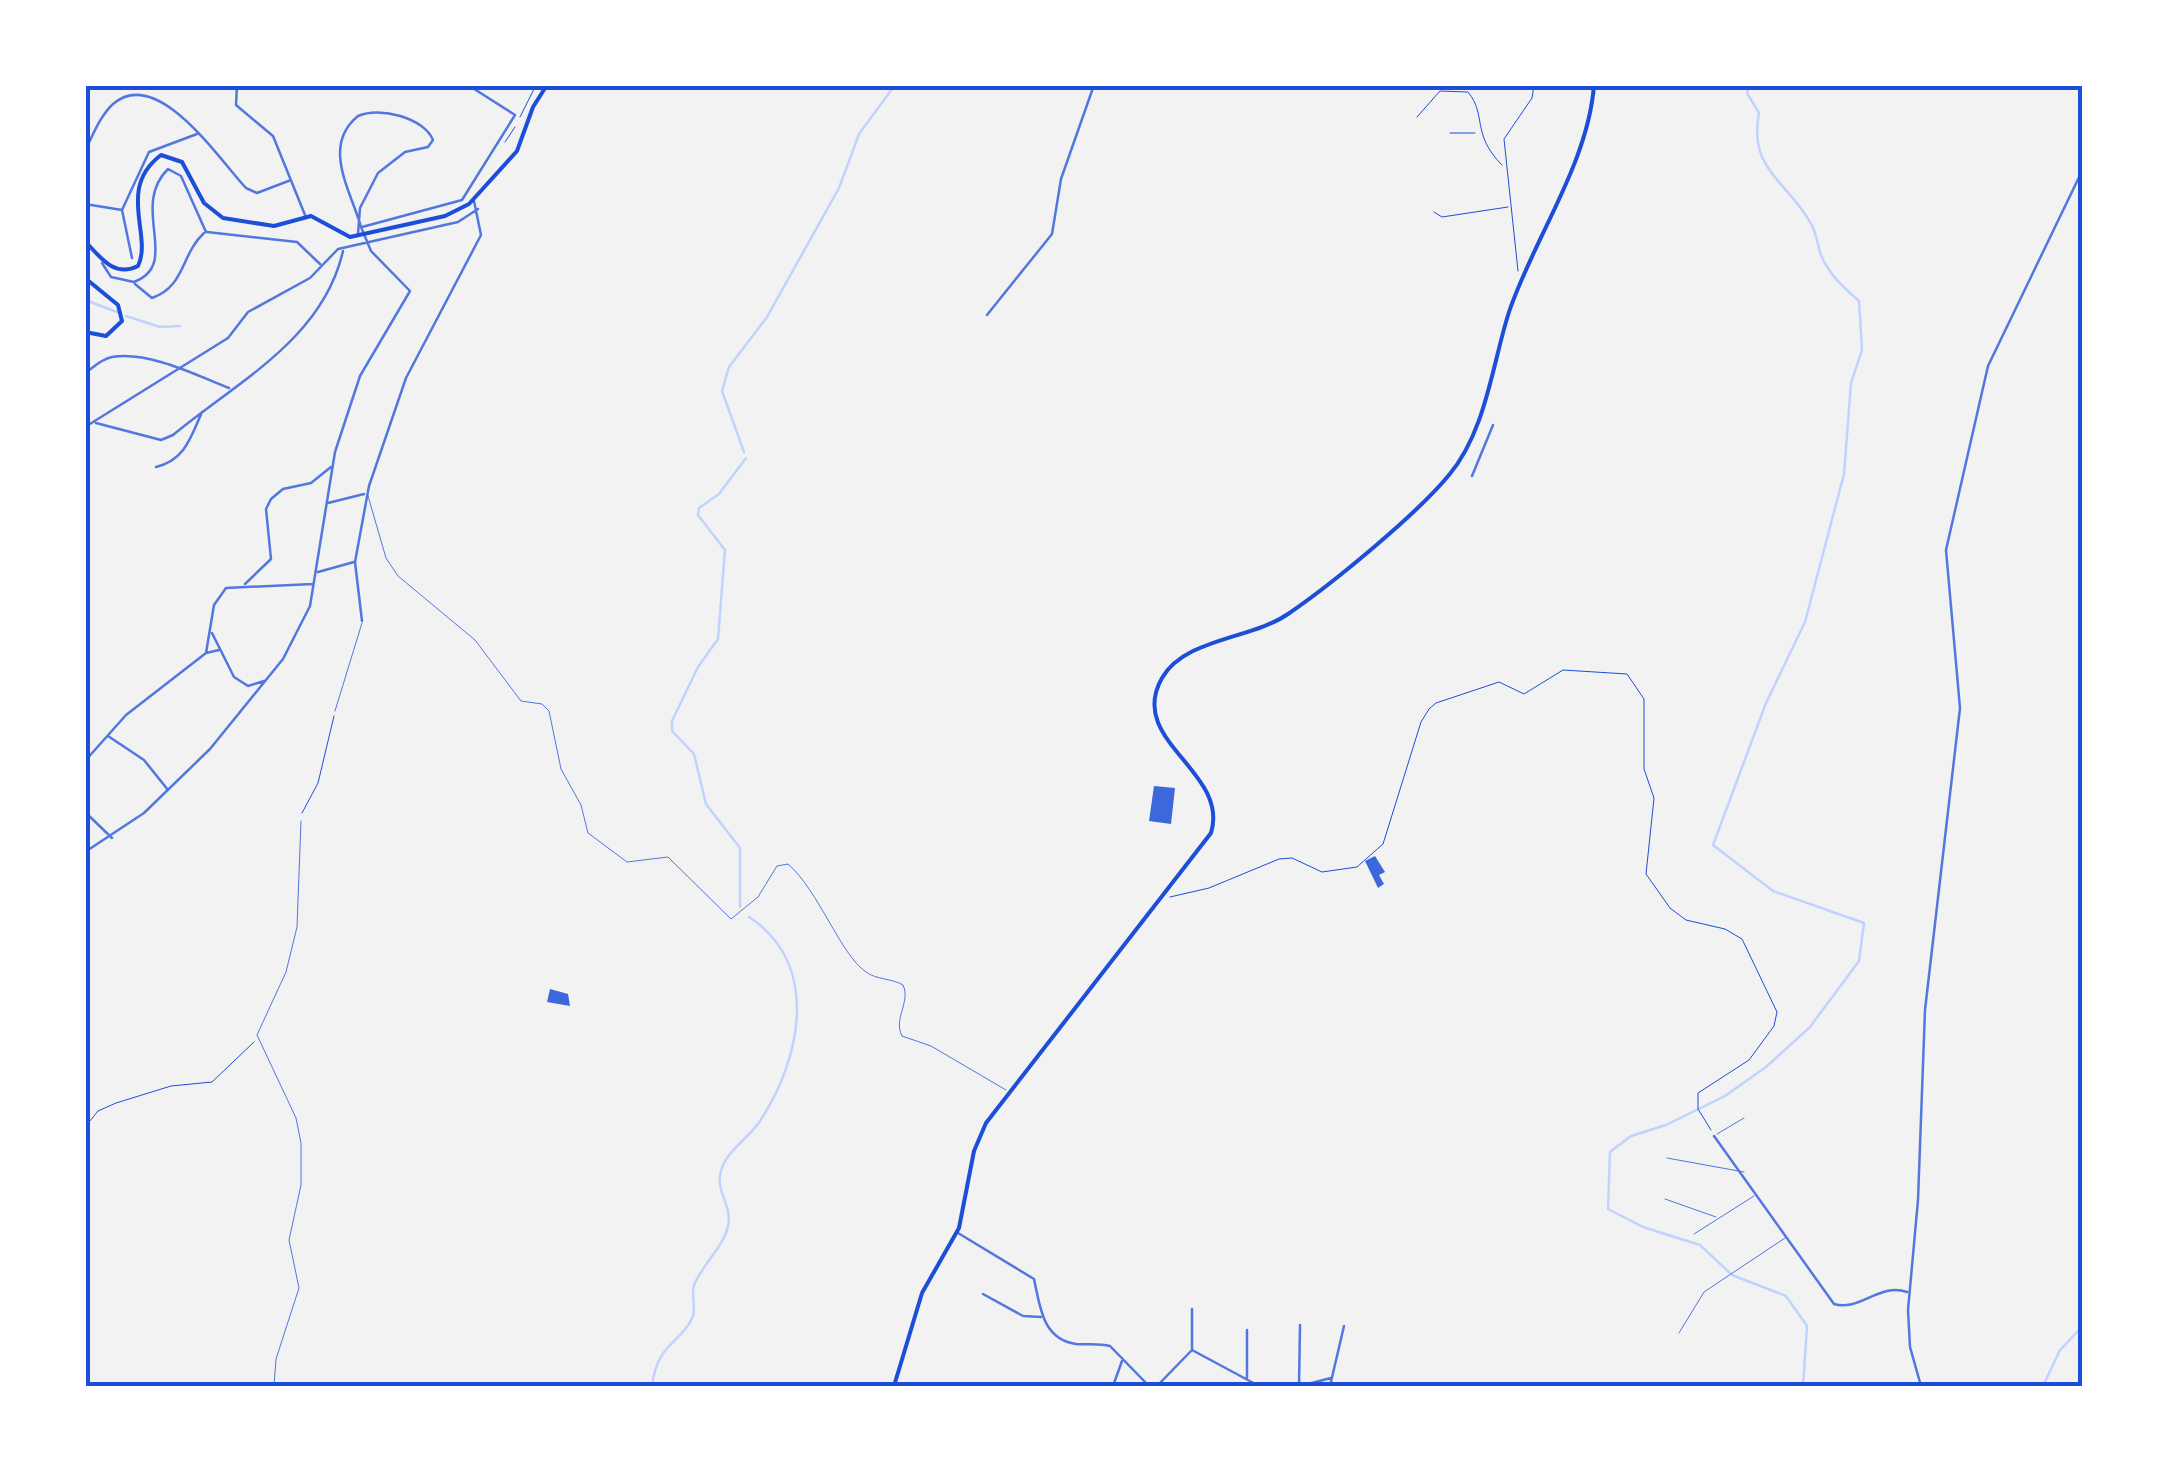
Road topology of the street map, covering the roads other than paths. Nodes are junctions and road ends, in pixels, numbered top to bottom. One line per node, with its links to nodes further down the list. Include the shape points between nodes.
1 (237, 85): 11 (street, via 236,105 274,136)
2 (468, 85): 17 (street, via 515,115 467,195 451,206)
3 (520, 85): 7 (street)
4 (547, 85): 12 (main road, via 517,150)
5 (1094, 85): 30 (street, via 1061,179 1052,234)
6 (1594, 85): 63 (main road, via 1588,121 1510,310 1472,435 1449,476 1289,614 1183,657 1162,678 1156,720 1206,788 1214,815 1207,841)
7 (526, 88)
8 (199, 134): 9 (street, via 157,100 126,96 109,108); 11 (street, via 246,188 257,193); 15 (street, via 148,152)
9 (85, 151)
10 (2082, 170): 75 (street, via 1988,366 1946,550 1959,730 1925,1010)
11 (291, 180): 16 (street)
12 (474, 200): 14 (street); 19 (main road, via 452,214)
13 (85, 204): 15 (street)
14 (478, 209): 22 (street, via 458,222); 42 (street, via 481,236 406,378)
15 (122, 210): 25 (street)
16 (306, 216): 20 (main road); 26 (main road, via 274,226 223,218 204,203 182,162 161,155 146,173 136,204 141,262 124,270)
17 (361, 228): 17 (street, via 360,208 378,173 433,140 393,113 358,116 340,147); 19 (street); 20 (street)
18 (206, 232): 27 (street, via 296,242); 29 (street, via 164,294 152,298); 29 (street, via 182,176 168,169 149,210 154,268)
19 (368, 235): 20 (main road); 22 (street)
20 (355, 237): 23 (street)
21 (85, 241): 26 (main road)
22 (368, 244): 23 (street); 39 (street, via 410,290 360,376)
23 (358, 246): 24 (street)
24 (343, 248): 27 (street); 34 (street, via 324,304 284,351)
25 (132, 258)
26 (103, 260): 29 (street, via 110,276)
27 (322, 266): 32 (street, via 290,292 248,312 228,338)
28 (85, 278): 31 (main road, via 118,305 122,322 106,336)
29 (134, 282)
30 (987, 315)
31 (85, 332)
32 (180, 369): 33 (street, via 125,356 101,360); 34 (street); 36 (street)
33 (85, 373)
34 (230, 388): 35 (street)
35 (202, 410): 36 (street, via 161,440); 40 (street, via 184,452)
36 (95, 423): 38 (street)
37 (1493, 424): 41 (street)
38 (85, 427)
39 (332, 466): 43 (street); 46 (street, via 311,483 270,498 271,559)
40 (156, 467)
41 (1472, 476)
42 (367, 493): 43 (street); 44 (street); 63 (lane, via 398,576 475,640 521,700 549,712 560,768 588,833 627,862 668,857 730,919 758,896 777,866 788,864 856,963 903,984 902,1036)
43 (327, 503): 45 (street)
44 (356, 562): 45 (street); 48 (street)
45 (317, 572): 47 (street)
46 (246, 584): 47 (street); 49 (street, via 219,595)
47 (314, 584): 52 (street, via 304,617)
48 (362, 621): 55 (lane)
49 (212, 632): 50 (street); 51 (street)
50 (219, 650): 51 (street); 53 (street)
51 (206, 654): 56 (street)
52 (268, 680): 53 (street); 54 (street)
53 (248, 686): 54 (street)
54 (254, 700): 58 (street)
55 (336, 711)
56 (107, 735): 57 (street); 58 (street, via 144,760)
57 (85, 761)
58 (168, 790): 61 (street)
59 (85, 812): 61 (street)
60 (301, 821): 87 (lane, via 297,927 286,972 257,1035 301,1143 301,1185 289,1240 300,1288 276,1358)
61 (112, 838): 62 (street)
62 (85, 852)
63 (1010, 1091): 72 (main road, via 977,1141)
64 (1744, 1118): 65 (lane)
65 (1714, 1136): 67 (street)
66 (1667, 1158): 67 (lane)
67 (1737, 1168): 68 (lane); 69 (street)
68 (1744, 1172)
69 (1755, 1195): 71 (lane); 74 (street)
70 (1666, 1199): 71 (lane)
71 (1719, 1218): 73 (lane)
72 (957, 1232): 78 (street, via 1034,1278); 88 (main road, via 922,1293)
73 (1694, 1234)
74 (1785, 1238): 75 (street, via 1838,1306 1892,1288); 82 (lane, via 1704,1292)
75 (1909, 1292): 95 (street, via 1909,1341)
76 (983, 1294): 78 (street, via 1023,1316)
77 (1192, 1308): 83 (street)
78 (1042, 1316): 84 (street, via 1056,1336 1110,1346)
79 (1300, 1325): 93 (street)
80 (1344, 1326): 85 (street)
81 (1248, 1330): 86 (street)
82 (1678, 1332)
83 (1192, 1350): 86 (street); 91 (street)
84 (1123, 1360): 89 (street); 90 (street)
85 (1332, 1378): 93 (street); 94 (street)
86 (1247, 1380): 92 (street)
87 (274, 1386)
88 (894, 1386)
89 (1112, 1386)
90 (1149, 1386)
91 (1157, 1386)
92 (1259, 1386)
93 (1299, 1386)
94 (1330, 1386)
95 (1920, 1386)

